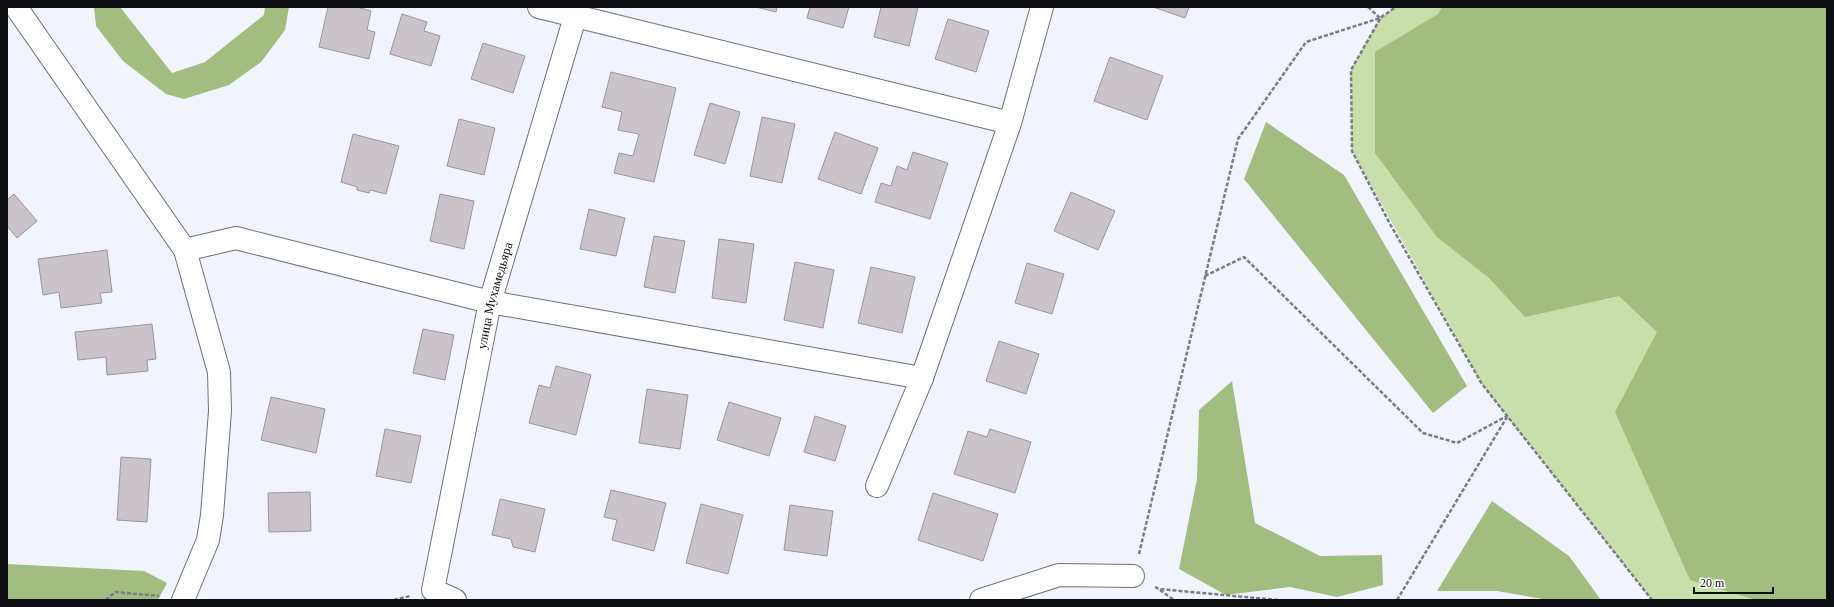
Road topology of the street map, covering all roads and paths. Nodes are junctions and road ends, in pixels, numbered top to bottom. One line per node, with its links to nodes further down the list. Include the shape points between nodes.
1 (16, 7): 9 (street)
2 (539, 7): 6 (street)
3 (1042, 7): 8 (street)
4 (1368, 7): 7 (path)
5 (1396, 7): 7 (path)
6 (577, 12): 8 (street); 11 (street, улица Мухамедьяра)
7 (1380, 18): 10 (path, via 1306,42 1238,139); 13 (path, via 1351,70 1352,151 1390,224 1478,377)
8 (1010, 123): 12 (street)
9 (185, 250): 11 (street, via 236,238); 17 (street, via 219,372 220,411 208,540)
10 (1205, 276): 13 (path, via 1244,257 1423,433 1456,443); 15 (path)
11 (490, 302): 12 (street); 19 (street, улица Мухамедьяра, via 433,590)
12 (922, 378): 14 (street)
13 (1507, 416): 23 (path); 24 (path)
14 (877, 486)
15 (1133, 576): 16 (path); 20 (street, via 1059,575)
16 (1159, 589): 21 (path); 22 (path)
17 (184, 599): 18 (path, via 116,592)
18 (106, 600)
19 (455, 600)
20 (981, 600)
21 (1174, 600)
22 (1278, 600)
23 (1397, 600)
24 (1652, 600)

